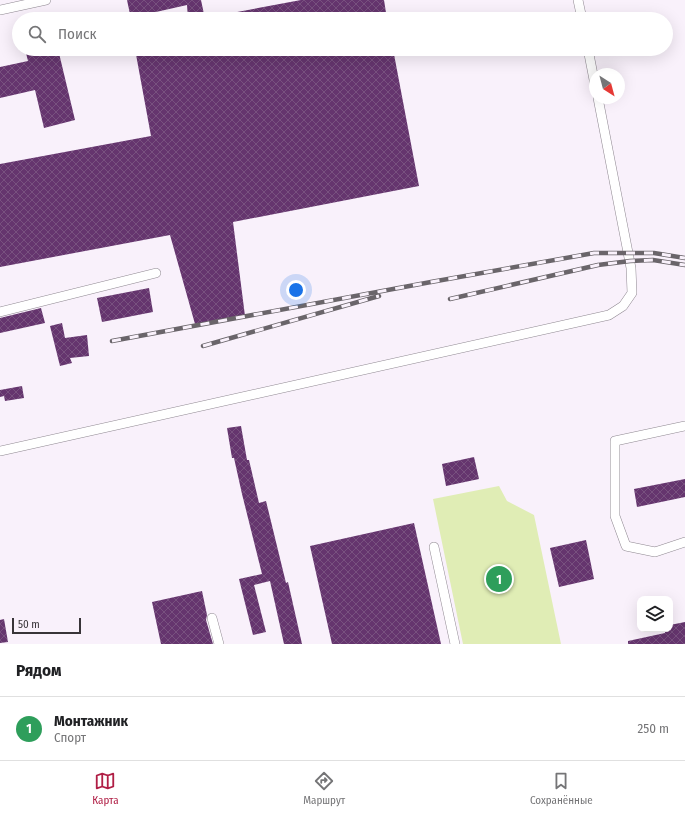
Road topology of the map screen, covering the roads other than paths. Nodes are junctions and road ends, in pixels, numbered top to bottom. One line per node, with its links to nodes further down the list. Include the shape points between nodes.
1 (46, 0): 3 (lane)
2 (578, 0): 4 (lane)
3 (0, 10)
4 (581, 12)
5 (589, 56): 6 (lane)
6 (592, 68)
7 (599, 104): 11 (lane, via 631,268 632,293 623,306 609,315)
8 (156, 273): 9 (lane)
9 (0, 312)
10 (685, 426): 12 (lane, via 615,441 615,516 626,546 655,552)
11 (0, 451)
12 (685, 542)
13 (434, 547): 16 (lane)
14 (212, 618): 15 (lane)
15 (219, 644)
16 (455, 644)

